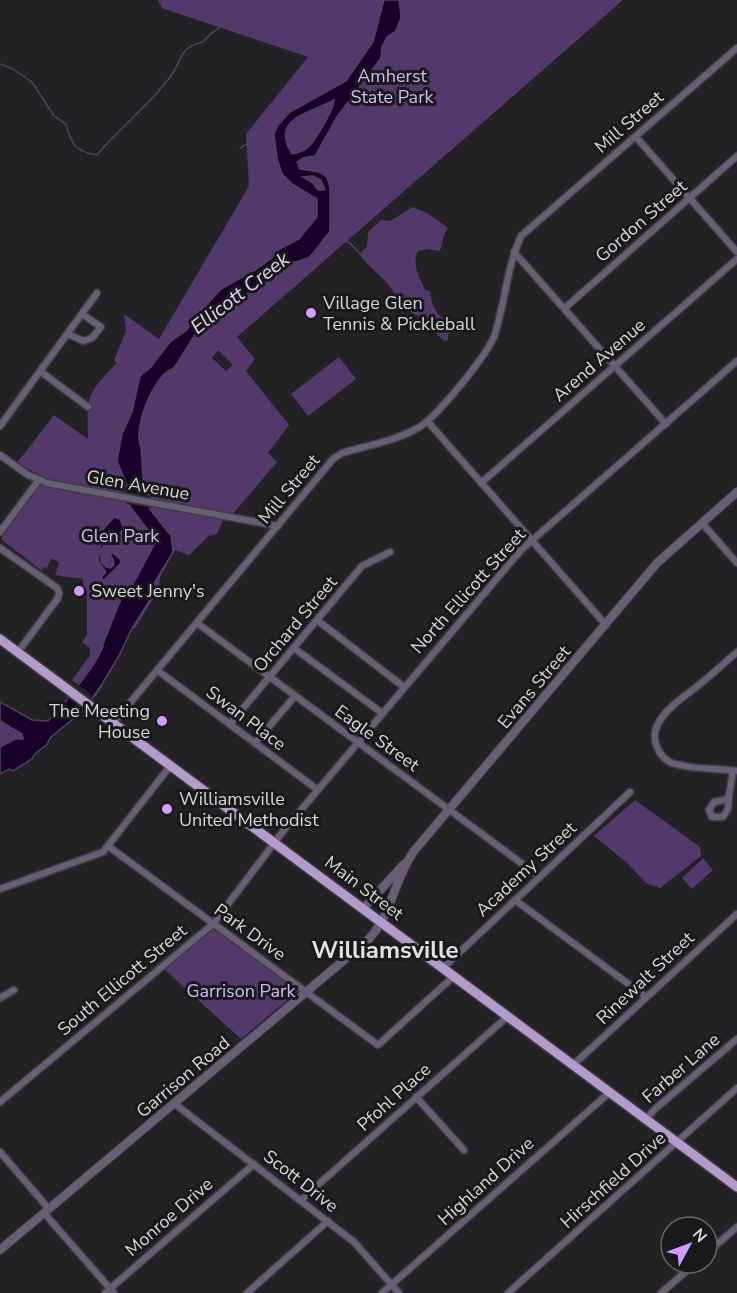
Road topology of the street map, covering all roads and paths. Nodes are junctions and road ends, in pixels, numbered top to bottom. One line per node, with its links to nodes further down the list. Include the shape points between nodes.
1 (737, 49): 2 (street, Mill Street)
2 (636, 137): 4 (street); 5 (street, Mill Street, via 521,236)
3 (737, 156): 4 (street, Gordon Street)
4 (689, 198): 6 (street); 9 (street, Gordon Street)
5 (514, 252): 9 (street); 16 (street, Mill Street, via 495,336)
6 (737, 252)
7 (737, 259): 13 (street, Arend Avenue)
8 (97, 293): 10 (street)
9 (564, 308): 13 (street)
10 (82, 314): 11 (street); 11 (street, via 100,327 93,338 83,341)
11 (68, 334): 14 (street)
12 (737, 361): 17 (street, North Ellicott Street)
13 (616, 366): 17 (street); 21 (street, Arend Avenue)
14 (40, 371): 15 (street); 18 (street)
15 (88, 407)
16 (428, 422): 21 (street); 24 (street, Mill Street, via 333,459)
17 (666, 423): 26 (street, North Ellicott Street)
18 (0, 426)
19 (0, 455): 20 (street, Glen Avenue)
20 (38, 481): 24 (street, Glen Avenue); 25 (street)
21 (481, 483): 26 (street)
22 (737, 492): 23 (street, Evans Street)
23 (702, 523): 29 (street); 32 (street, Evans Street, via 657,563)
24 (278, 526): 31 (street, Mill Street)
25 (0, 532)
26 (532, 540): 32 (street); 39 (street, North Ellicott Street)
27 (0, 548): 35 (street, via 58,590 58,598)
28 (390, 552): 30 (street, Orchard Street, via 362,566)
29 (737, 563)
30 (317, 620): 34 (street, Orchard Street); 39 (street)
31 (197, 623): 37 (street, Mill Street); 38 (street, Eagle Street)
32 (606, 625): 51 (street, Evans Street)
33 (0, 639): 35 (main road, Main Street)
34 (294, 648): 38 (street, Orchard Street); 41 (street)
35 (18, 652): 42 (main road, Main Street)
36 (737, 652): 47 (street, via 670,710 655,734 657,747 669,761)
37 (157, 670): 42 (street, Mill Street); 43 (street, Swan Place)
38 (270, 677): 40 (street, Eagle Street); 43 (street, Orchard Street)
39 (404, 687): 41 (street, North Ellicott Street)
40 (295, 696): 44 (street, Eagle Street); 45 (street)
41 (382, 713): 44 (street, North Ellicott Street)
42 (114, 722): 46 (main road, Main Street)
43 (230, 724): 45 (street, Swan Place)
44 (358, 742): 48 (street, North Ellicott Street); 51 (street, Eagle Street)
45 (255, 743): 48 (street, Swan Place)
46 (171, 765): 52 (main road, Main Street); 53 (street)
47 (735, 771): 50 (street)
48 (318, 790): 52 (street, North Ellicott Street)
49 (630, 792): 55 (street, Academy Street)
50 (729, 796)
51 (449, 810): 54 (street, Evans Street); 55 (street, Eagle Street)
52 (274, 842): 58 (main road, Main Street); 61 (street, South Ellicott Street)
53 (108, 846): 56 (street, via 104,852); 61 (street, Park Drive)
54 (407, 861): 58 (street); 60 (street, Evans Street)
55 (540, 877): 57 (street, Academy Street)
56 (0, 889)
57 (515, 900): 62 (street, Academy Street); 66 (street)
58 (364, 908): 60 (main road, Main Street)
59 (737, 914): 66 (street, Rinewalt Street)
60 (383, 923): 62 (main road, Main Street); 65 (street, Garrison Road)
61 (213, 924): 65 (street, Park Drive); 74 (street, South Ellicott Street)
62 (443, 968): 63 (main road, Main Street)
63 (454, 976): 65 (street, Park Drive, via 378,1045); 68 (main road, Main Street)
64 (14, 990): 67 (street)
65 (307, 993): 75 (street, Garrison Road)
66 (646, 997): 70 (street, Rinewalt Street)
67 (0, 998)
68 (508, 1016): 70 (main road, Main Street); 73 (street, Pfohl Place)
69 (737, 1039): 76 (street, Farber Lane)
70 (573, 1065): 72 (main road, Main Street)
71 (737, 1088): 77 (street, Hirschfield Drive)
72 (610, 1092): 76 (main road, Main Street); 89 (street, Highland Drive)
73 (416, 1097): 78 (street); 82 (street, Pfohl Place)
74 (0, 1102)
75 (175, 1104): 80 (street, Scott Drive); 83 (street, Garrison Road)
76 (646, 1119): 77 (main road, Main Street)
77 (678, 1142): 81 (main road, Main Street); 94 (street, Hirschfield Drive)
78 (464, 1150)
79 (0, 1152): 83 (street)
80 (254, 1164): 82 (street, Scott Drive); 90 (street, Monroe Drive)
81 (737, 1187)
82 (301, 1200): 84 (street, Scott Drive)
83 (46, 1211): 87 (street, Garrison Road); 90 (street)
84 (328, 1221): 89 (street, Scott Drive, via 354,1242); 91 (street)
85 (737, 1227): 86 (street)
86 (719, 1243)
87 (0, 1250)
88 (682, 1275): 95 (street)
89 (392, 1285): 92 (street, Highland Drive); 93 (street, Scott Drive)
90 (110, 1291)
91 (247, 1293)
92 (382, 1293)
93 (399, 1293)
94 (508, 1293)
95 (661, 1293)

